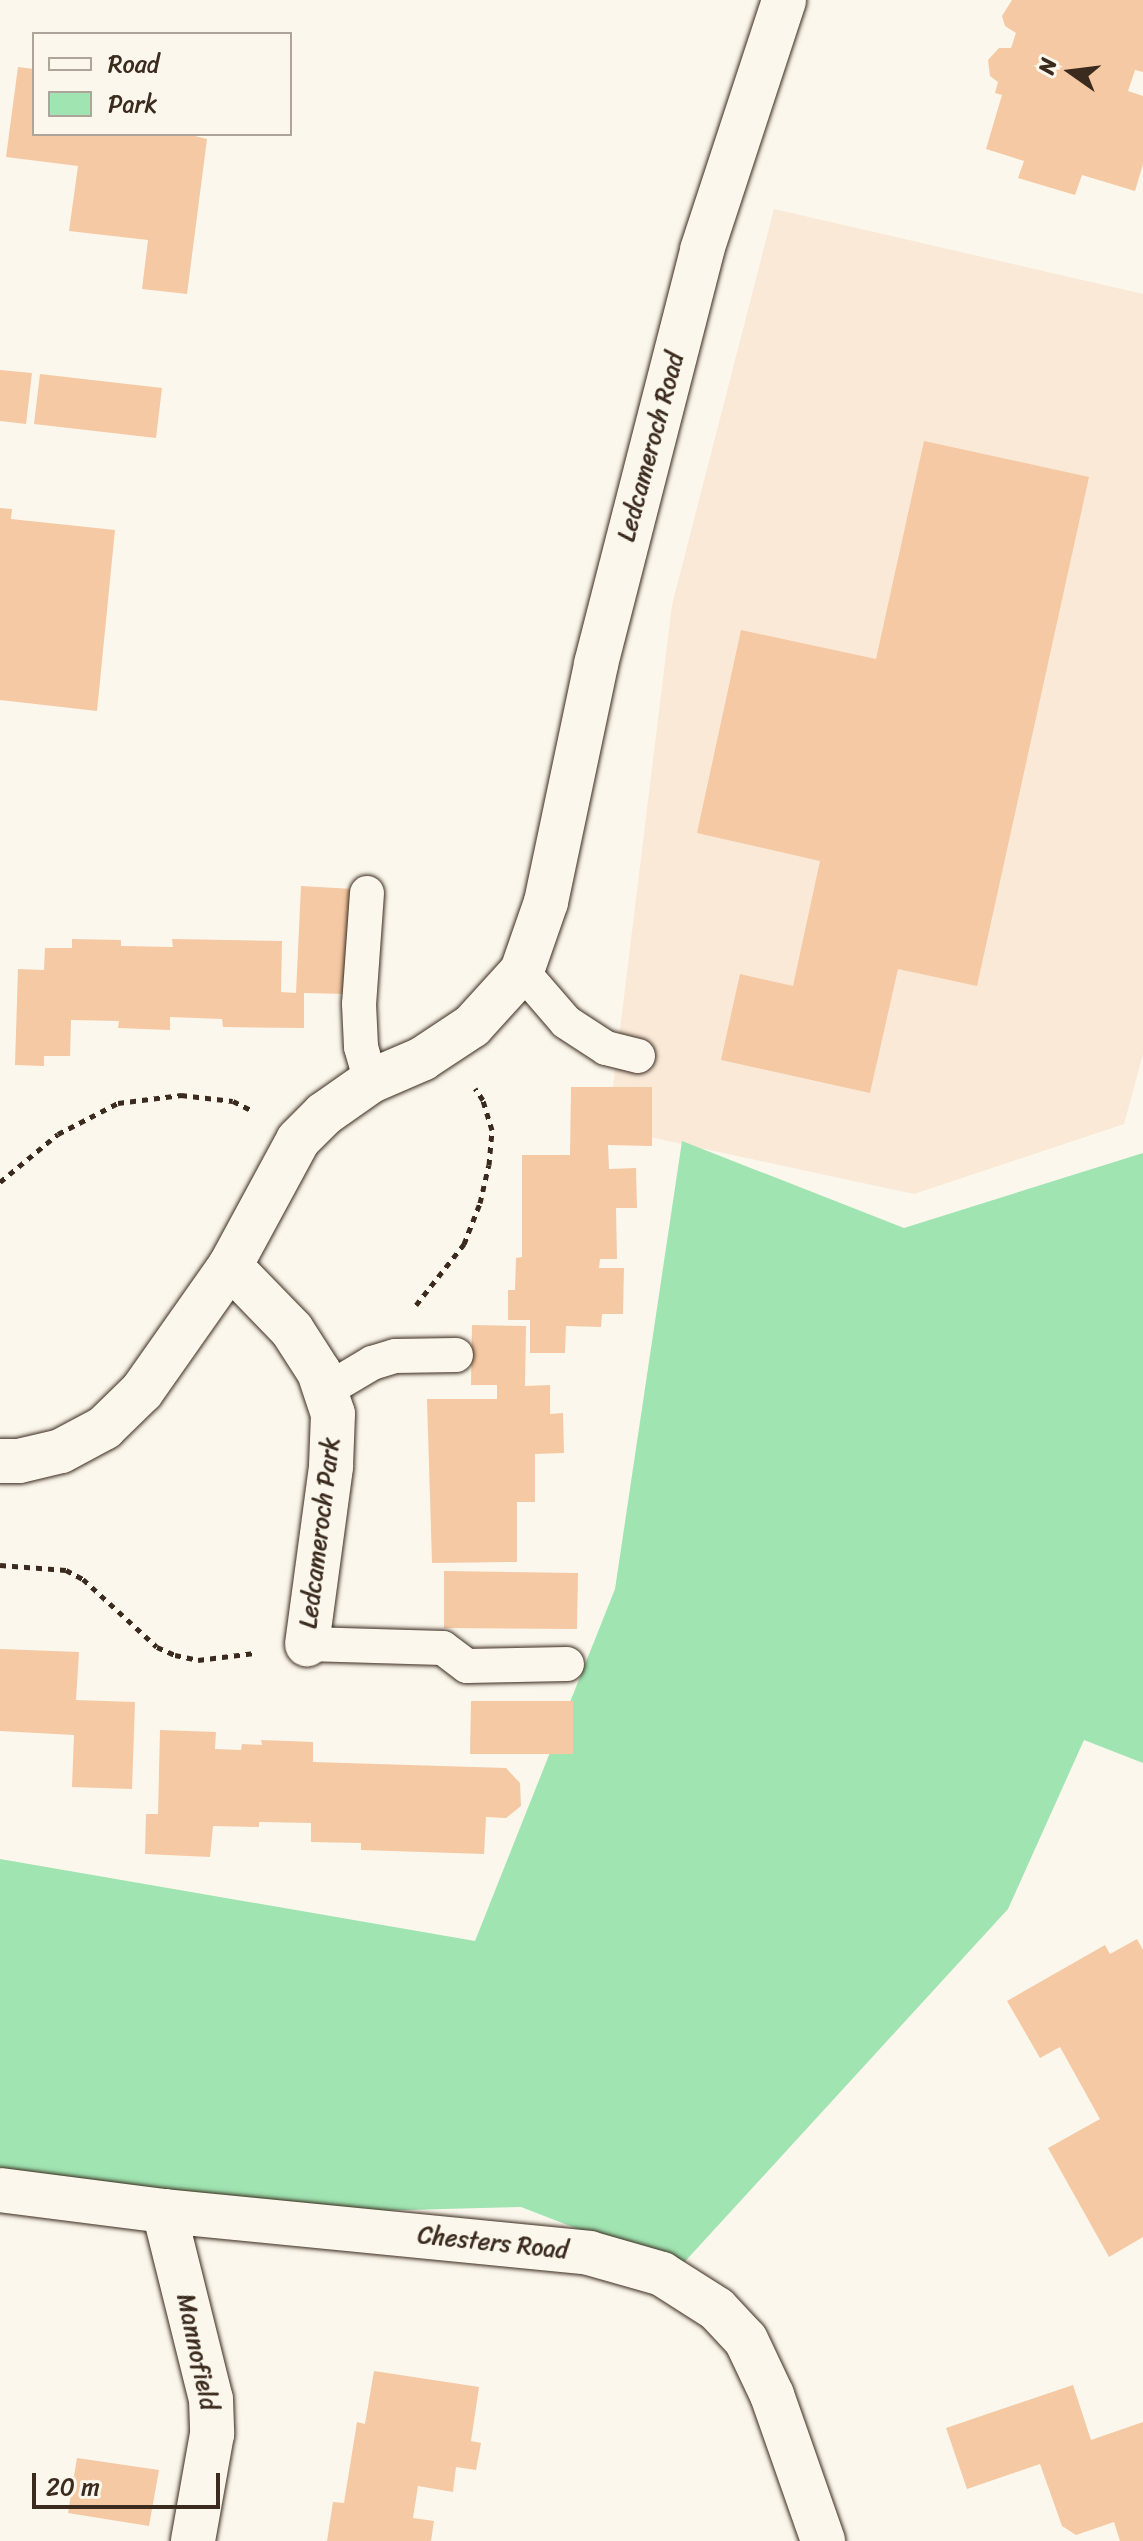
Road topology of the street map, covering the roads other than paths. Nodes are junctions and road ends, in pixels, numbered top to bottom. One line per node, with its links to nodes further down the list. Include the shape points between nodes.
1 (784, 0): 3 (street, Ledcameroch Road, via 702,250 596,664 546,902)
2 (367, 893): 5 (lane, via 359,1004 361,1047)
3 (522, 971): 4 (lane, via 566,1022 606,1048); 5 (street, via 472,1026 422,1059)
4 (638, 1056)
5 (371, 1081): 6 (street, via 298,1140)
6 (230, 1266): 8 (street, Ledcameroch Park, via 292,1330); 9 (street, via 142,1391 104,1428 61,1451)
7 (456, 1355): 8 (lane, via 395,1356 372,1363)
8 (325, 1391): 10 (street, Ledcameroch Park, via 333,1414 331,1467)
9 (0, 1461)
10 (307, 1644): 11 (lane, via 443,1648 467,1666)
11 (567, 1664)
12 (0, 2190): 13 (street, Chesters Road)
13 (164, 2211): 14 (street, Mannofield, via 211,2399 212,2434); 15 (street, Chesters Road, via 589,2253 662,2274 717,2309 746,2340 772,2395)
14 (193, 2541)
15 (823, 2541)

